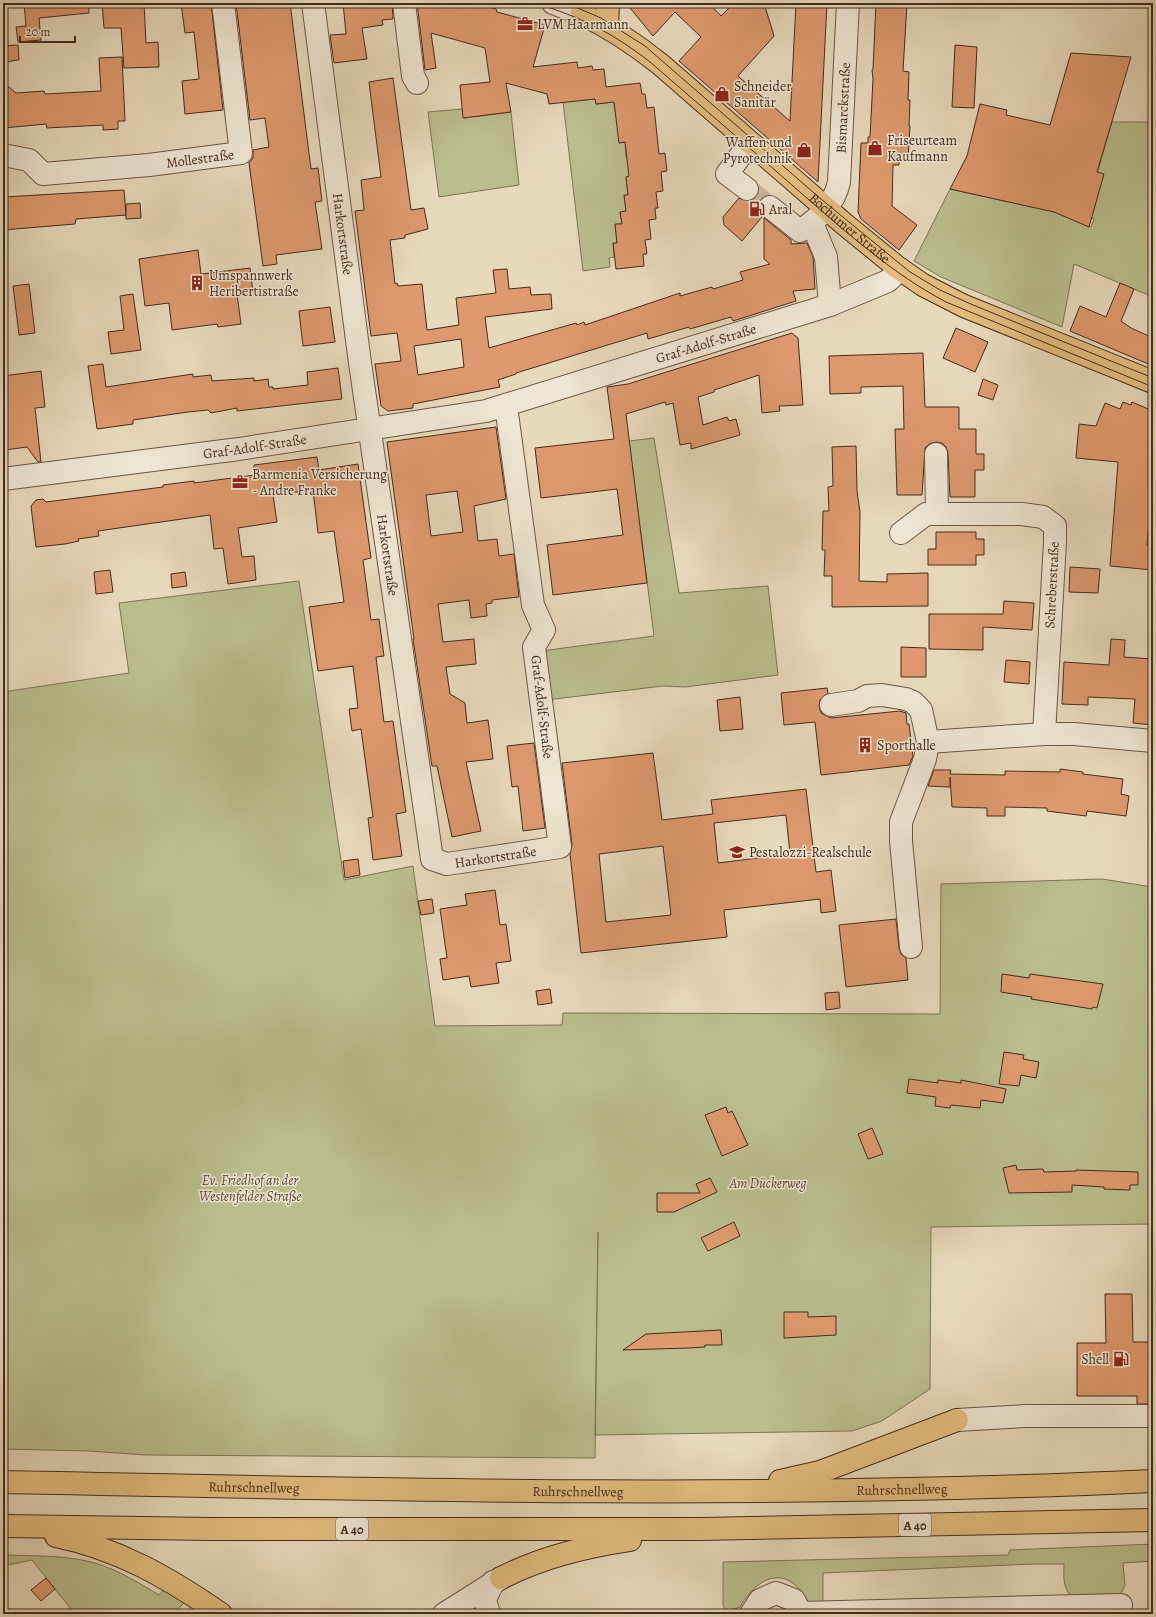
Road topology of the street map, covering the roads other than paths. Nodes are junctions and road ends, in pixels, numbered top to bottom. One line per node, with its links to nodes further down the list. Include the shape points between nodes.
1 (223, 3): 11 (street, Mollestraße, via 241,153 149,165 44,174 29,160)
2 (313, 3): 19 (street, Harkortstraße)
3 (404, 3): 9 (street, via 413,76)
4 (553, 3): 7 (street)
5 (608, 3): 8 (main road)
6 (848, 3): 14 (street, Bismarckstraße, via 839,182 836,193)
7 (583, 9): 8 (main road, Bochumer Straße)
8 (607, 26): 10 (main road, Bochumer Straße, via 660,64)
9 (417, 83)
10 (750, 143): 12 (street, via 727,174); 14 (main road, Bochumer Straße)
11 (3, 155)
12 (747, 189)
13 (770, 207): 14 (street, via 800,231)
14 (820, 216): 15 (main road, Bochumer Straße); 16 (street)
15 (900, 269): 16 (street, Graf-Adolf-Straße, via 888,281); 17 (main road, Bochumer Straße, via 923,285 964,306)
16 (830, 305): 18 (street, Graf-Adolf-Straße)
17 (1153, 382)
18 (506, 406): 19 (street, Graf-Adolf-Straße); 28 (street, Graf-Adolf-Straße, via 533,605 544,630 534,647)
19 (371, 430): 21 (street, Graf-Adolf-Straße); 28 (street, Harkortstraße, via 432,859 447,864)
20 (936, 454): 22 (street)
21 (3, 479)
22 (937, 514): 23 (street, Schreberstraße, via 926,514); 25 (street, Schreberstraße, via 1022,514 1043,517 1054,526 1056,542)
23 (901, 533)
24 (831, 705): 27 (street, via 858,701 867,696 882,695 906,699 921,710)
25 (1044, 734): 26 (street); 27 (street)
26 (1153, 741)
27 (928, 742): 29 (street, via 925,759 901,822)
28 (560, 847)
29 (911, 947)
30 (1153, 1416): 31 (street, via 1025,1416)
31 (957, 1420): 34 (main road, via 820,1472)
32 (1153, 1481): 34 (main road, Ruhrschnellweg)
33 (3, 1482): 34 (main road, Ruhrschnellweg, via 506,1491)
34 (728, 1492)
35 (1153, 1520): 37 (main road, A 40)
36 (3, 1526): 37 (main road, A 40, via 212,1529); 40 (main road, via 80,1541 112,1552 178,1584)
37 (701, 1529): 38 (main road, via 586,1547 519,1569)
38 (497, 1580): 41 (street); 42 (street, via 485,1600)
39 (800, 1613): 43 (street, via 794,1600 776,1593 760,1600); 44 (street, via 1120,1605)
40 (221, 1614)
41 (444, 1614)
42 (489, 1614)
43 (751, 1614)
44 (1121, 1614)

